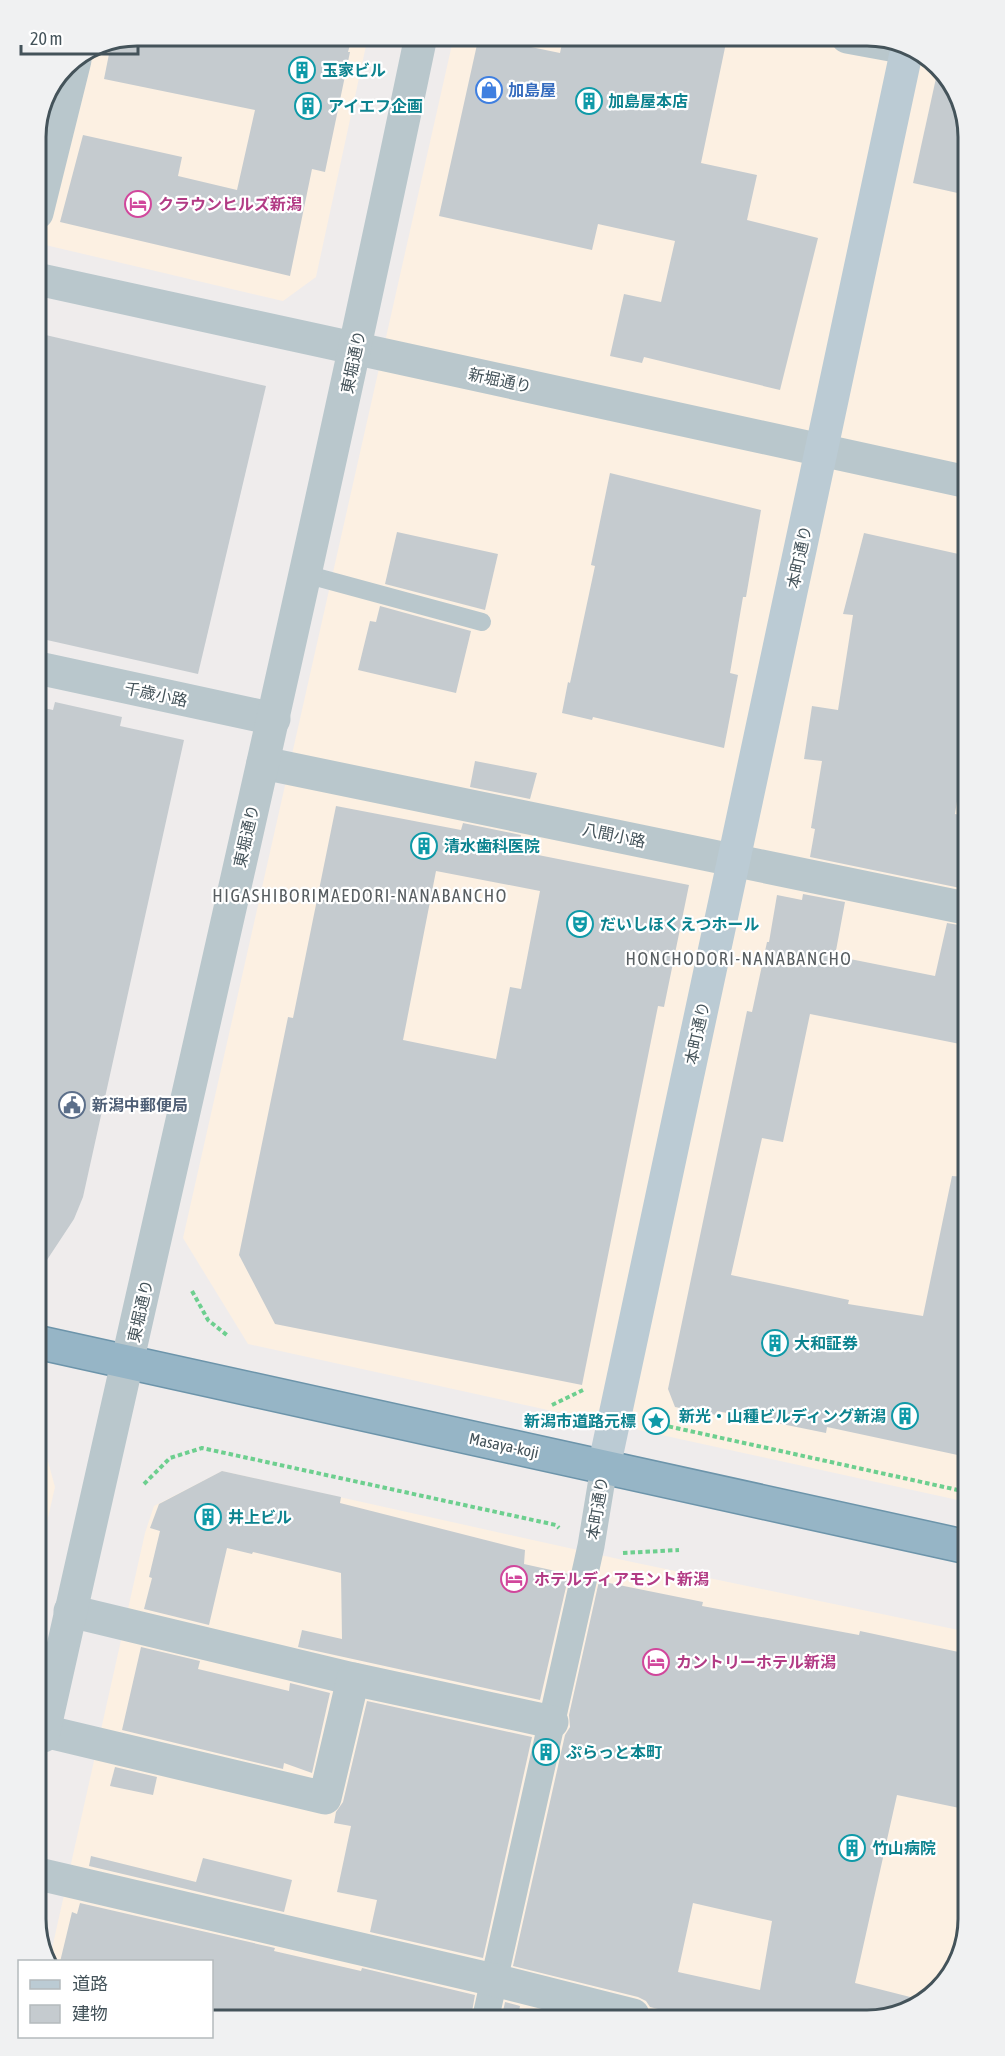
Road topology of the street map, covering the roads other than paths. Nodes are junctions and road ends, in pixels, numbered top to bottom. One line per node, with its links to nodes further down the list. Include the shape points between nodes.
1 (419, 47): 6 (street, 東堀通り)
2 (906, 55): 7 (main road, 本町通り)
3 (71, 75): 4 (street)
4 (47, 173)
5 (47, 281): 6 (street, 新堀通り)
6 (356, 348): 7 (street, 新堀通り); 9 (street, 東堀通り)
7 (822, 450): 8 (street, 新堀通り); 14 (main road, 本町通り)
8 (958, 480)
9 (305, 574): 10 (lane); 12 (street, 東堀通り)
10 (482, 622)
11 (47, 671): 12 (street, 千歳小路)
12 (274, 719): 13 (street, 東堀通り)
13 (263, 763): 14 (street, 八間小路); 17 (street, 東堀通り)
14 (734, 860): 15 (street, 八間小路); 18 (main road, 本町通り)
15 (958, 907)
16 (47, 1344): 17 (highway, Masaya-koji)
17 (128, 1363): 18 (highway, Masaya-koji); 20 (street, 東堀通り)
18 (604, 1467): 19 (highway, Masaya-koji); 23 (street, 本町通り, via 591,1546)
19 (958, 1545)
20 (70, 1611): 21 (street); 22 (street, 東堀通り)
21 (353, 1679): 23 (street); 24 (street, via 325,1798)
22 (47, 1715)
23 (552, 1722): 26 (street, 本町通り)
24 (47, 1734)
25 (47, 1876): 26 (street)
26 (494, 1980): 27 (street, 本町通り); 28 (street)
27 (487, 2009)
28 (612, 2010)

